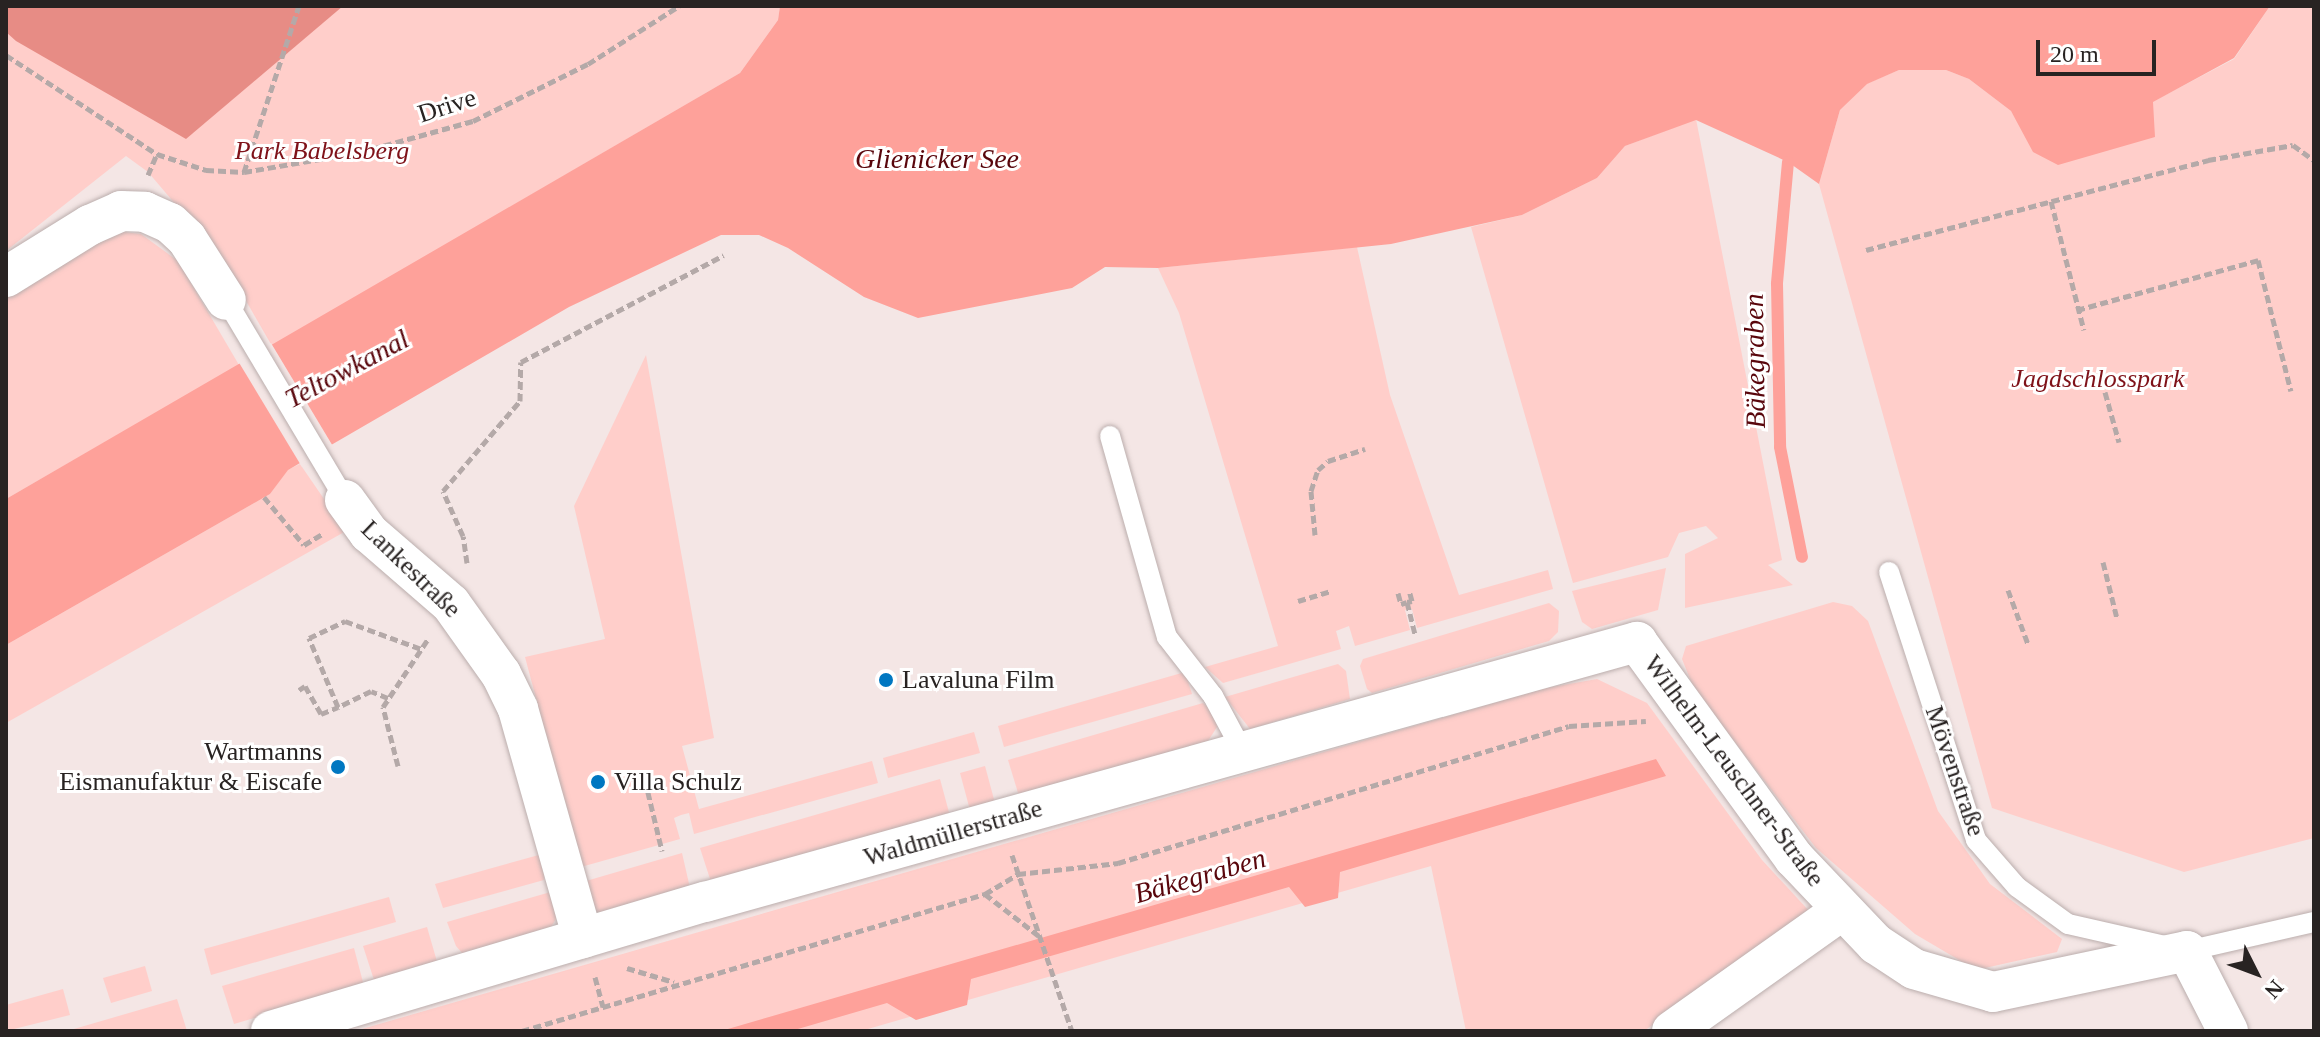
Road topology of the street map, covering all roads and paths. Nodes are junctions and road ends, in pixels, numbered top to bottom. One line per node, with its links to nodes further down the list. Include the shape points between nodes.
1 (299, 6): 5 (path)
2 (679, 6): 5 (path, Drive, via 588,64 473,121 361,152)
3 (6, 55): 5 (path, Drive, via 157,154 206,170)
4 (2314, 160): 6 (path, via 2293,145 2208,160)
5 (244, 172)
6 (2051, 201): 7 (path); 13 (path)
7 (1866, 250)
8 (724, 255): 33 (path, via 521,362 520,401 443,491 463,536 474,600)
9 (2224, 259): 10 (path)
10 (2228, 269): 13 (path); 15 (path, via 2258,260)
11 (6, 277): 12 (street, Lankestraße, via 90,225 121,211 145,212 170,223 187,239)
12 (226, 300): 21 (lane, Lankestraße)
13 (2077, 310): 14 (path)
14 (2084, 330)
15 (2291, 391)
16 (2105, 392): 18 (path)
17 (1110, 436): 42 (lane, via 1167,637 1213,696)
18 (2119, 442)
19 (1365, 449): 22 (path, via 1328,461 1318,470 1311,491)
20 (264, 497): 23 (path)
21 (345, 500): 33 (street, Lankestraße, via 369,533 451,604)
22 (1315, 535)
23 (304, 545)
24 (2103, 562): 32 (path)
25 (1889, 572): 53 (lane, Mövenstraße, via 1976,840 2017,887 2068,924)
26 (1409, 590): 31 (path, via 1412,601)
27 (2008, 590): 36 (path)
28 (1331, 591): 30 (path)
29 (1398, 593): 31 (path, via 1401,604)
30 (1298, 601)
31 (1407, 602): 34 (path)
32 (2117, 618)
33 (453, 628): 37 (path); 52 (street, Lankestraße, via 518,709)
34 (1415, 635)
35 (1637, 642): 41 (street, Wilhelm-Leuschner-Straße); 42 (street, Waldmüllerstraße)
36 (2028, 644)
37 (421, 649): 39 (path); 40 (path, via 345,621 309,638)
38 (299, 690): 40 (path, via 305,686 314,710 321,714)
39 (388, 698): 40 (path, via 371,691); 43 (path, via 383,707)
40 (338, 707)
41 (1691, 717): 47 (path, via 1569,726 1118,863); 49 (street, Wilhelm-Leuschner-Straße, via 1794,858)
42 (1243, 752): 45 (street, Waldmüllerstraße)
43 (398, 766)
44 (645, 780): 46 (path)
45 (1000, 820): 47 (path); 52 (street, Waldmüllerstraße)
46 (662, 851)
47 (1018, 874): 48 (path); 51 (path)
48 (985, 894): 51 (path); 55 (path)
49 (1842, 910): 53 (street, Wilhelm-Leuschner-Straße, via 1876,944 1914,969 1993,992); 57 (street)
50 (2314, 922): 53 (lane, Mövenstraße)
51 (1040, 937): 56 (path)
52 (583, 938): 54 (street, Waldmüllerstraße)
53 (2187, 951): 58 (street)
54 (271, 1031)
55 (522, 1031)
56 (1072, 1031)
57 (1672, 1031)
58 (2228, 1031)

